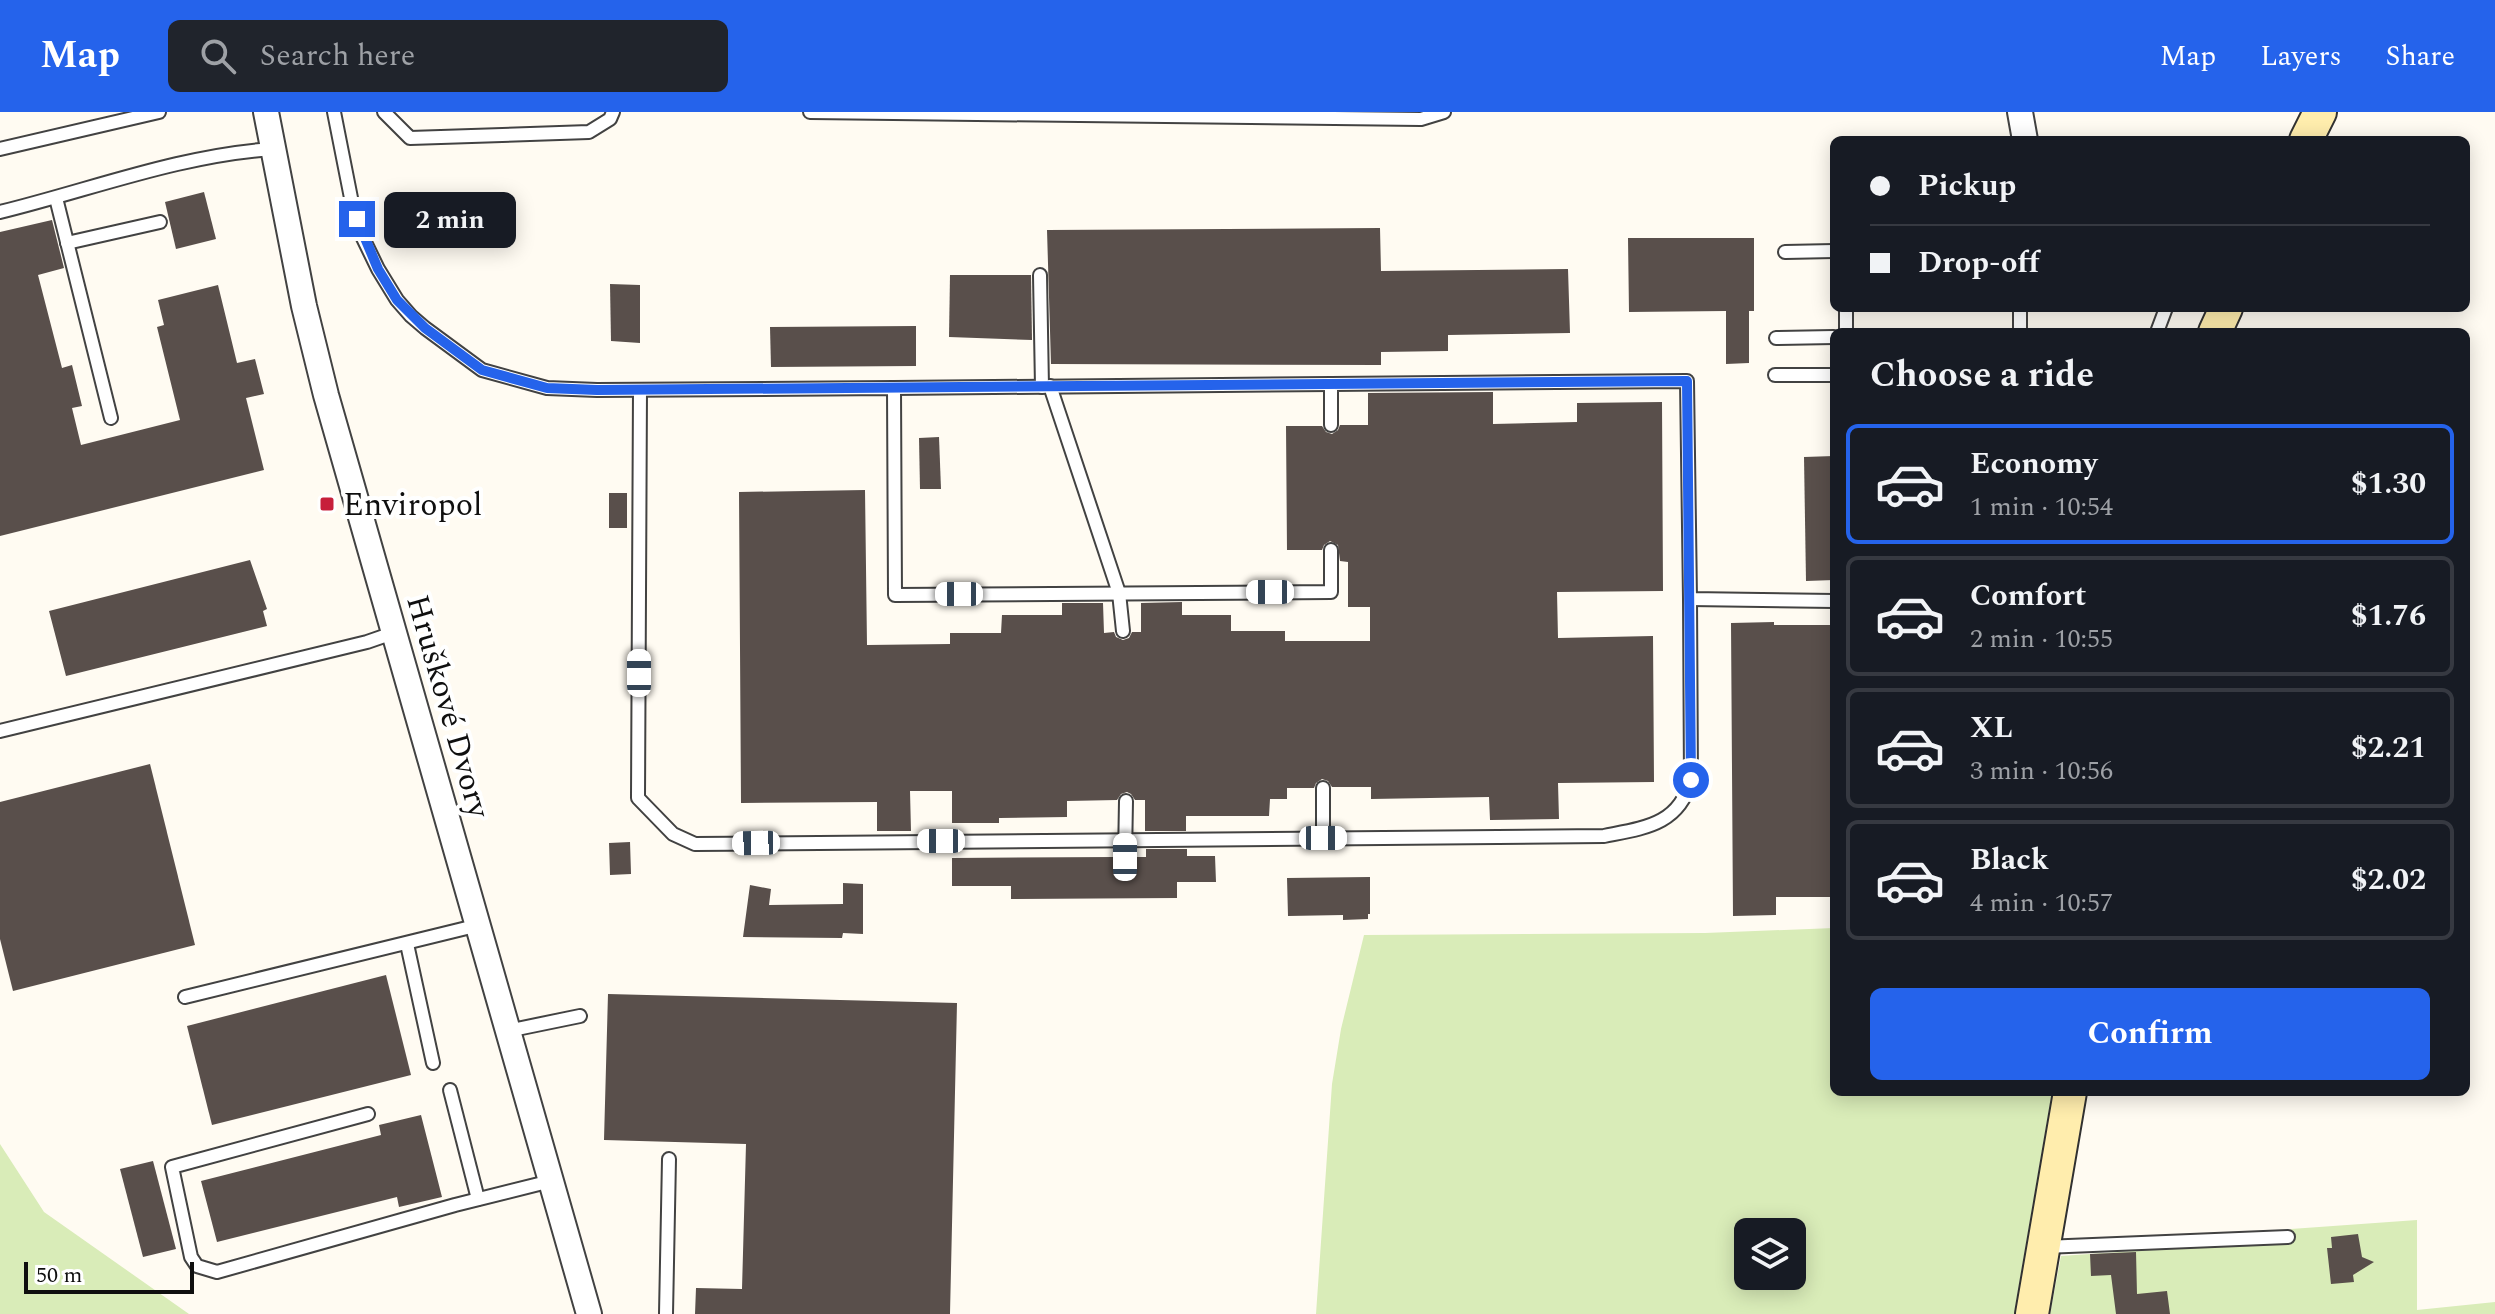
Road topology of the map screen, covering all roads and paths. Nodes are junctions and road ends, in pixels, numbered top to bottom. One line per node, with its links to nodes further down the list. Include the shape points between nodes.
1 (159, 112): 12 (lane)
2 (266, 112): 13 (street, Hruškové Dvory)
3 (334, 112): 28 (lane, via 362,236 397,300 425,328 482,370 547,388)
4 (384, 112): 5 (lane, via 410,138 589,132)
5 (613, 112)
6 (810, 112): 7 (lane, via 1421,119)
7 (1444, 112)
8 (2020, 112): 10 (street)
9 (2320, 112): 11 (street)
10 (2024, 136)
11 (2308, 136)
12 (0, 149)
13 (273, 149): 14 (lane, via 188,162); 36 (street, Hruškové Dvory, via 326,395)
14 (56, 198): 15 (lane); 17 (lane)
15 (0, 212)
16 (160, 222): 17 (lane)
17 (67, 243): 29 (lane)
18 (1830, 251): 19 (lane)
19 (1785, 252)
20 (1040, 275): 26 (lane)
21 (1830, 337): 22 (lane)
22 (1776, 338)
23 (1775, 375): 24 (lane)
24 (1830, 375)
25 (1331, 384): 26 (lane); 30 (lane); 33 (lane, via 1687,381)
26 (1046, 386): 27 (lane); 32 (lane)
27 (894, 388): 28 (lane); 32 (lane, via 895,595)
28 (640, 390): 41 (lane, via 638,798 673,834 695,844)
29 (111, 418)
30 (1331, 425)
31 (1331, 550): 32 (lane, via 1331,592)
32 (1119, 593): 35 (lane)
33 (1690, 599): 34 (lane); 40 (lane, via 1691,780 1674,813 1648,828 1604,836)
34 (1830, 601)
35 (1123, 631)
36 (393, 633): 37 (lane); 43 (street, Hruškové Dvory)
37 (0, 731)
38 (1323, 788): 40 (lane)
39 (1126, 801): 41 (lane)
40 (1323, 838): 41 (lane)
41 (1125, 839): 42 (lane)
42 (1125, 857)
43 (479, 925): 44 (lane); 47 (street, Hruškové Dvory)
44 (407, 944): 45 (lane); 48 (lane)
45 (185, 997)
46 (580, 1016): 47 (lane)
47 (507, 1031): 53 (street, Hruškové Dvory)
48 (433, 1063)
49 (450, 1090): 54 (lane)
50 (2069, 1096): 56 (street)
51 (368, 1114): 54 (lane, via 172,1167 197,1266 217,1272)
52 (669, 1159): 58 (lane)
53 (551, 1181): 54 (lane); 57 (street, Hruškové Dvory)
54 (478, 1199)
55 (2288, 1237): 56 (lane)
56 (2044, 1247): 59 (street)
57 (589, 1314)
58 (666, 1314)
59 (2032, 1314)

